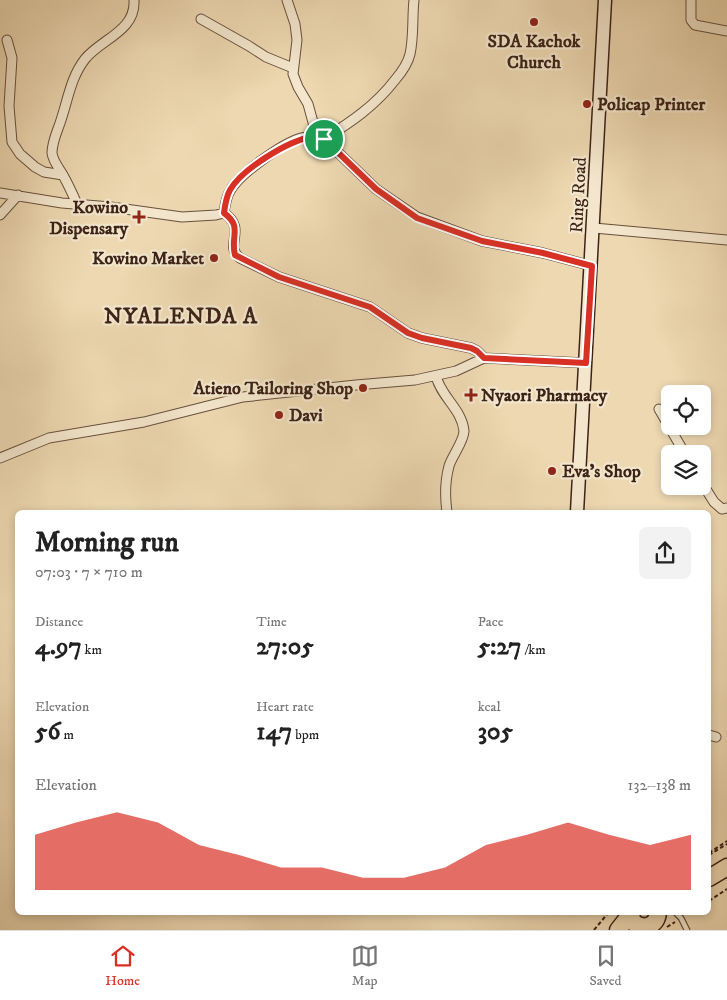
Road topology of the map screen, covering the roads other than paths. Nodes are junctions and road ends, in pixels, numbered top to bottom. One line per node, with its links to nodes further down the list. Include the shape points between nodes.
1 (134, 0): 11 (street, via 123,29 86,59 68,94 52,153)
2 (288, 0): 9 (street, via 297,40)
3 (414, 0): 10 (street, via 410,55 400,73 357,118)
4 (606, 0): 17 (main road, Ring Road)
5 (692, 0): 7 (street, via 691,20 695,25)
6 (201, 19): 9 (street, via 266,57)
7 (727, 31)
8 (7, 40): 11 (street, via 12,58 9,106 12,142 35,167)
9 (293, 68): 10 (street)
10 (321, 138): 15 (street, via 300,139 269,155 230,190); 19 (street, via 376,189 417,218 482,241)
11 (63, 175): 14 (street)
12 (0, 193): 13 (street)
13 (18, 195): 14 (street); 16 (street)
14 (77, 204): 15 (street, via 182,217)
15 (224, 213): 20 (street, via 235,224 234,249 240,258 279,277 370,307 408,333 471,348)
16 (0, 215)
17 (594, 228): 18 (street); 19 (main road, Ring Road)
18 (727, 240)
19 (592, 266): 21 (main road, Ring Road)
20 (484, 358): 21 (street); 22 (street)
21 (586, 363): 29 (main road, Ring Road)
22 (436, 376): 25 (street, via 404,382 243,397 144,422 49,438); 28 (street, via 459,415 464,433 449,467)
23 (658, 409): 24 (street)
24 (680, 445)
25 (0, 458)
26 (710, 495): 27 (street, via 722,509)
27 (727, 508)
28 (447, 510)
29 (577, 510)
30 (727, 867): 32 (highway)
31 (727, 871): 33 (highway)
32 (711, 877)
33 (711, 881)
34 (660, 915): 36 (highway, via 650,926)
35 (678, 915): 38 (lane)
36 (634, 921): 37 (highway)
37 (618, 930)
38 (687, 930)

